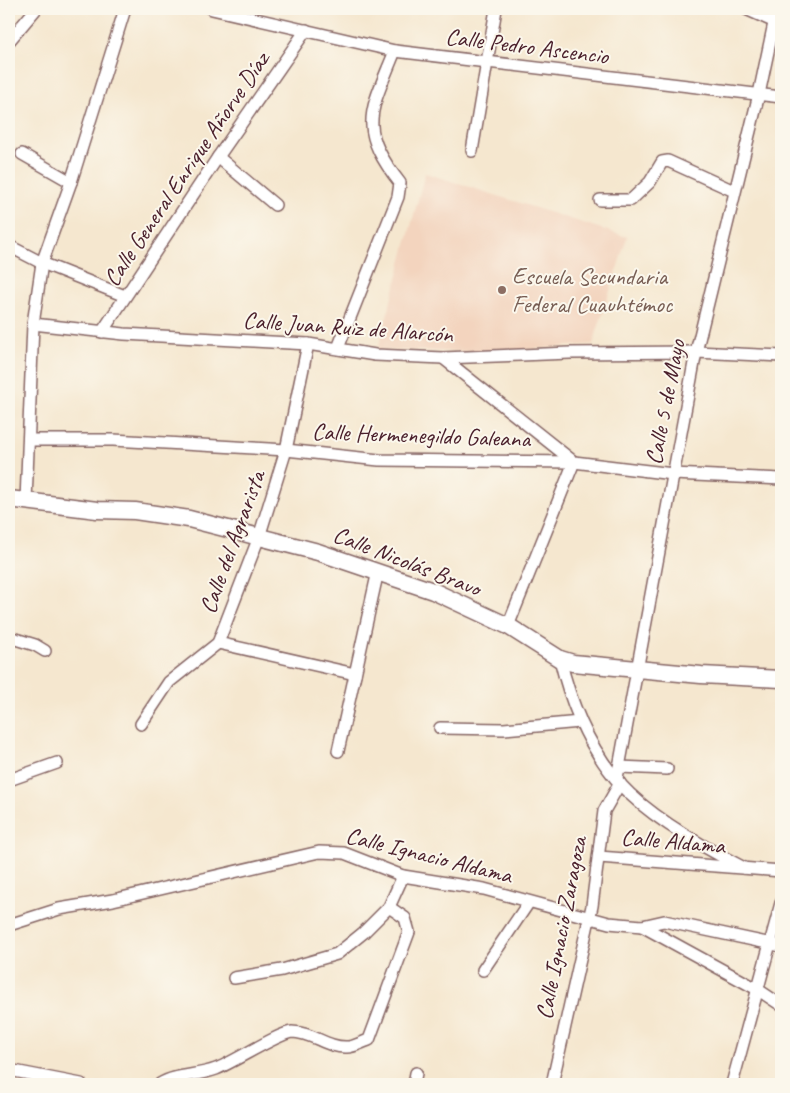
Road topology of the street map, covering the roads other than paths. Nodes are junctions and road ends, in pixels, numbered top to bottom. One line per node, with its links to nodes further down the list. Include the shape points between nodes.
1 (36, 9): 9 (street)
2 (125, 9): 17 (street)
3 (212, 9): 8 (street, Calle Pedro Ascencio)
4 (496, 9): 11 (street)
5 (746, 9): 7 (street)
6 (777, 9): 7 (street, Calle 5 de Mayo)
7 (775, 22): 12 (street, Calle 5 de Mayo)
8 (306, 30): 10 (street, Calle Pedro Ascencio); 16 (street, Calle General Enrique Añorve Díaz)
9 (9, 41)
10 (394, 51): 11 (street, Calle Pedro Ascencio); 27 (street, via 372,111 371,135 386,165 400,183 398,197)
11 (487, 61): 12 (street, Calle Pedro Ascencio); 14 (street)
12 (759, 94): 13 (street, Calle Pedro Ascencio); 18 (street, Calle 5 de Mayo)
13 (781, 96)
14 (472, 151)
15 (22, 154): 17 (street)
16 (218, 157): 20 (street); 23 (street, Calle General Enrique Añorve Díaz)
17 (71, 182): 22 (street)
18 (734, 191): 19 (street, via 668,161 662,162 650,182 631,200); 28 (street, Calle 5 de Mayo)
19 (600, 200)
20 (275, 205)
21 (9, 246): 22 (street)
22 (42, 263): 23 (street); 24 (street)
23 (124, 296): 25 (street, Calle General Enrique Añorve Díaz)
24 (33, 324): 25 (street, Calle Juan Ruiz de Alarcón); 31 (street)
25 (102, 332): 26 (street, Calle Juan Ruiz de Alarcón)
26 (308, 344): 27 (street, Calle Juan Ruiz de Alarcón); 32 (street, Calle del Agrarista)
27 (338, 348): 30 (street, Calle Juan Ruiz de Alarcón, via 375,355)
28 (696, 352): 29 (street, Calle Juan Ruiz de Alarcón); 30 (street, Calle Juan Ruiz de Alarcón); 34 (street, Calle 5 de Mayo)
29 (781, 356)
30 (443, 358): 33 (street)
31 (29, 440): 32 (street, Calle Hermenegildo Galeana, via 113,440); 37 (street)
32 (286, 450): 33 (street, Calle Hermenegildo Galeana, via 380,460); 38 (street, Calle del Agrarista)
33 (574, 462): 34 (street, Calle Hermenegildo Galeana); 40 (street)
34 (673, 474): 35 (street, Calle Hermenegildo Galeana); 45 (street, Calle 5 de Mayo)
35 (781, 480)
36 (9, 499): 37 (street, Calle Nicolás Bravo)
37 (26, 501): 38 (street, Calle Nicolás Bravo, via 189,519)
38 (260, 537): 39 (street, Calle Nicolás Bravo); 42 (street, Calle del Agrarista)
39 (378, 571): 40 (street, Calle Nicolás Bravo, via 433,591); 46 (street)
40 (508, 626): 44 (street, Calle Nicolás Bravo)
41 (9, 637): 43 (street)
42 (218, 643): 46 (street); 49 (street, Calle del Agrarista, via 169,682)
43 (45, 651)
44 (560, 659): 45 (street, Calle Nicolás Bravo, via 585,666); 48 (street)
45 (636, 668): 47 (street, Calle Nicolás Bravo); 54 (street, Calle 5 de Mayo)
46 (355, 674): 51 (street)
47 (781, 679)
48 (580, 722): 50 (street, via 504,728); 54 (street)
49 (141, 724)
50 (440, 728)
51 (338, 751)
52 (57, 764): 55 (street)
53 (666, 769): 54 (street)
54 (619, 776): 56 (street, Calle Ignacio Zaragoza, via 604,811); 57 (street, via 640,803)
55 (9, 780)
56 (599, 857): 57 (street, Calle Aldama); 63 (street, Calle Ignacio Zaragoza)
57 (744, 868): 58 (street, Calle Aldama)
58 (781, 871)
59 (403, 876): 60 (street, Calle Ignacio Aldama, via 484,890); 62 (street); 64 (street, Calle Ignacio Aldama, via 344,853 319,852 113,900 59,909)
60 (529, 902): 63 (street, Calle Ignacio Aldama); 68 (street)
61 (781, 903): 66 (street)
62 (389, 907): 69 (street, via 363,934 337,954 282,970); 74 (street, via 405,918 410,932 369,1040 348,1047 291,1032 216,1069)
63 (589, 918): 65 (street, Calle Ignacio Aldama); 75 (street, Calle Ignacio Zaragoza)
64 (9, 926)
65 (642, 926): 66 (street, Calle Ignacio Aldama, via 664,921); 70 (street)
66 (769, 943): 67 (street, Calle Ignacio Aldama); 70 (street)
67 (781, 946)
68 (483, 970)
69 (234, 978)
70 (757, 989): 71 (street); 76 (street)
71 (781, 1006)
72 (9, 1070): 73 (street)
73 (75, 1084)
74 (160, 1084)
75 (552, 1084)
76 (732, 1084)

